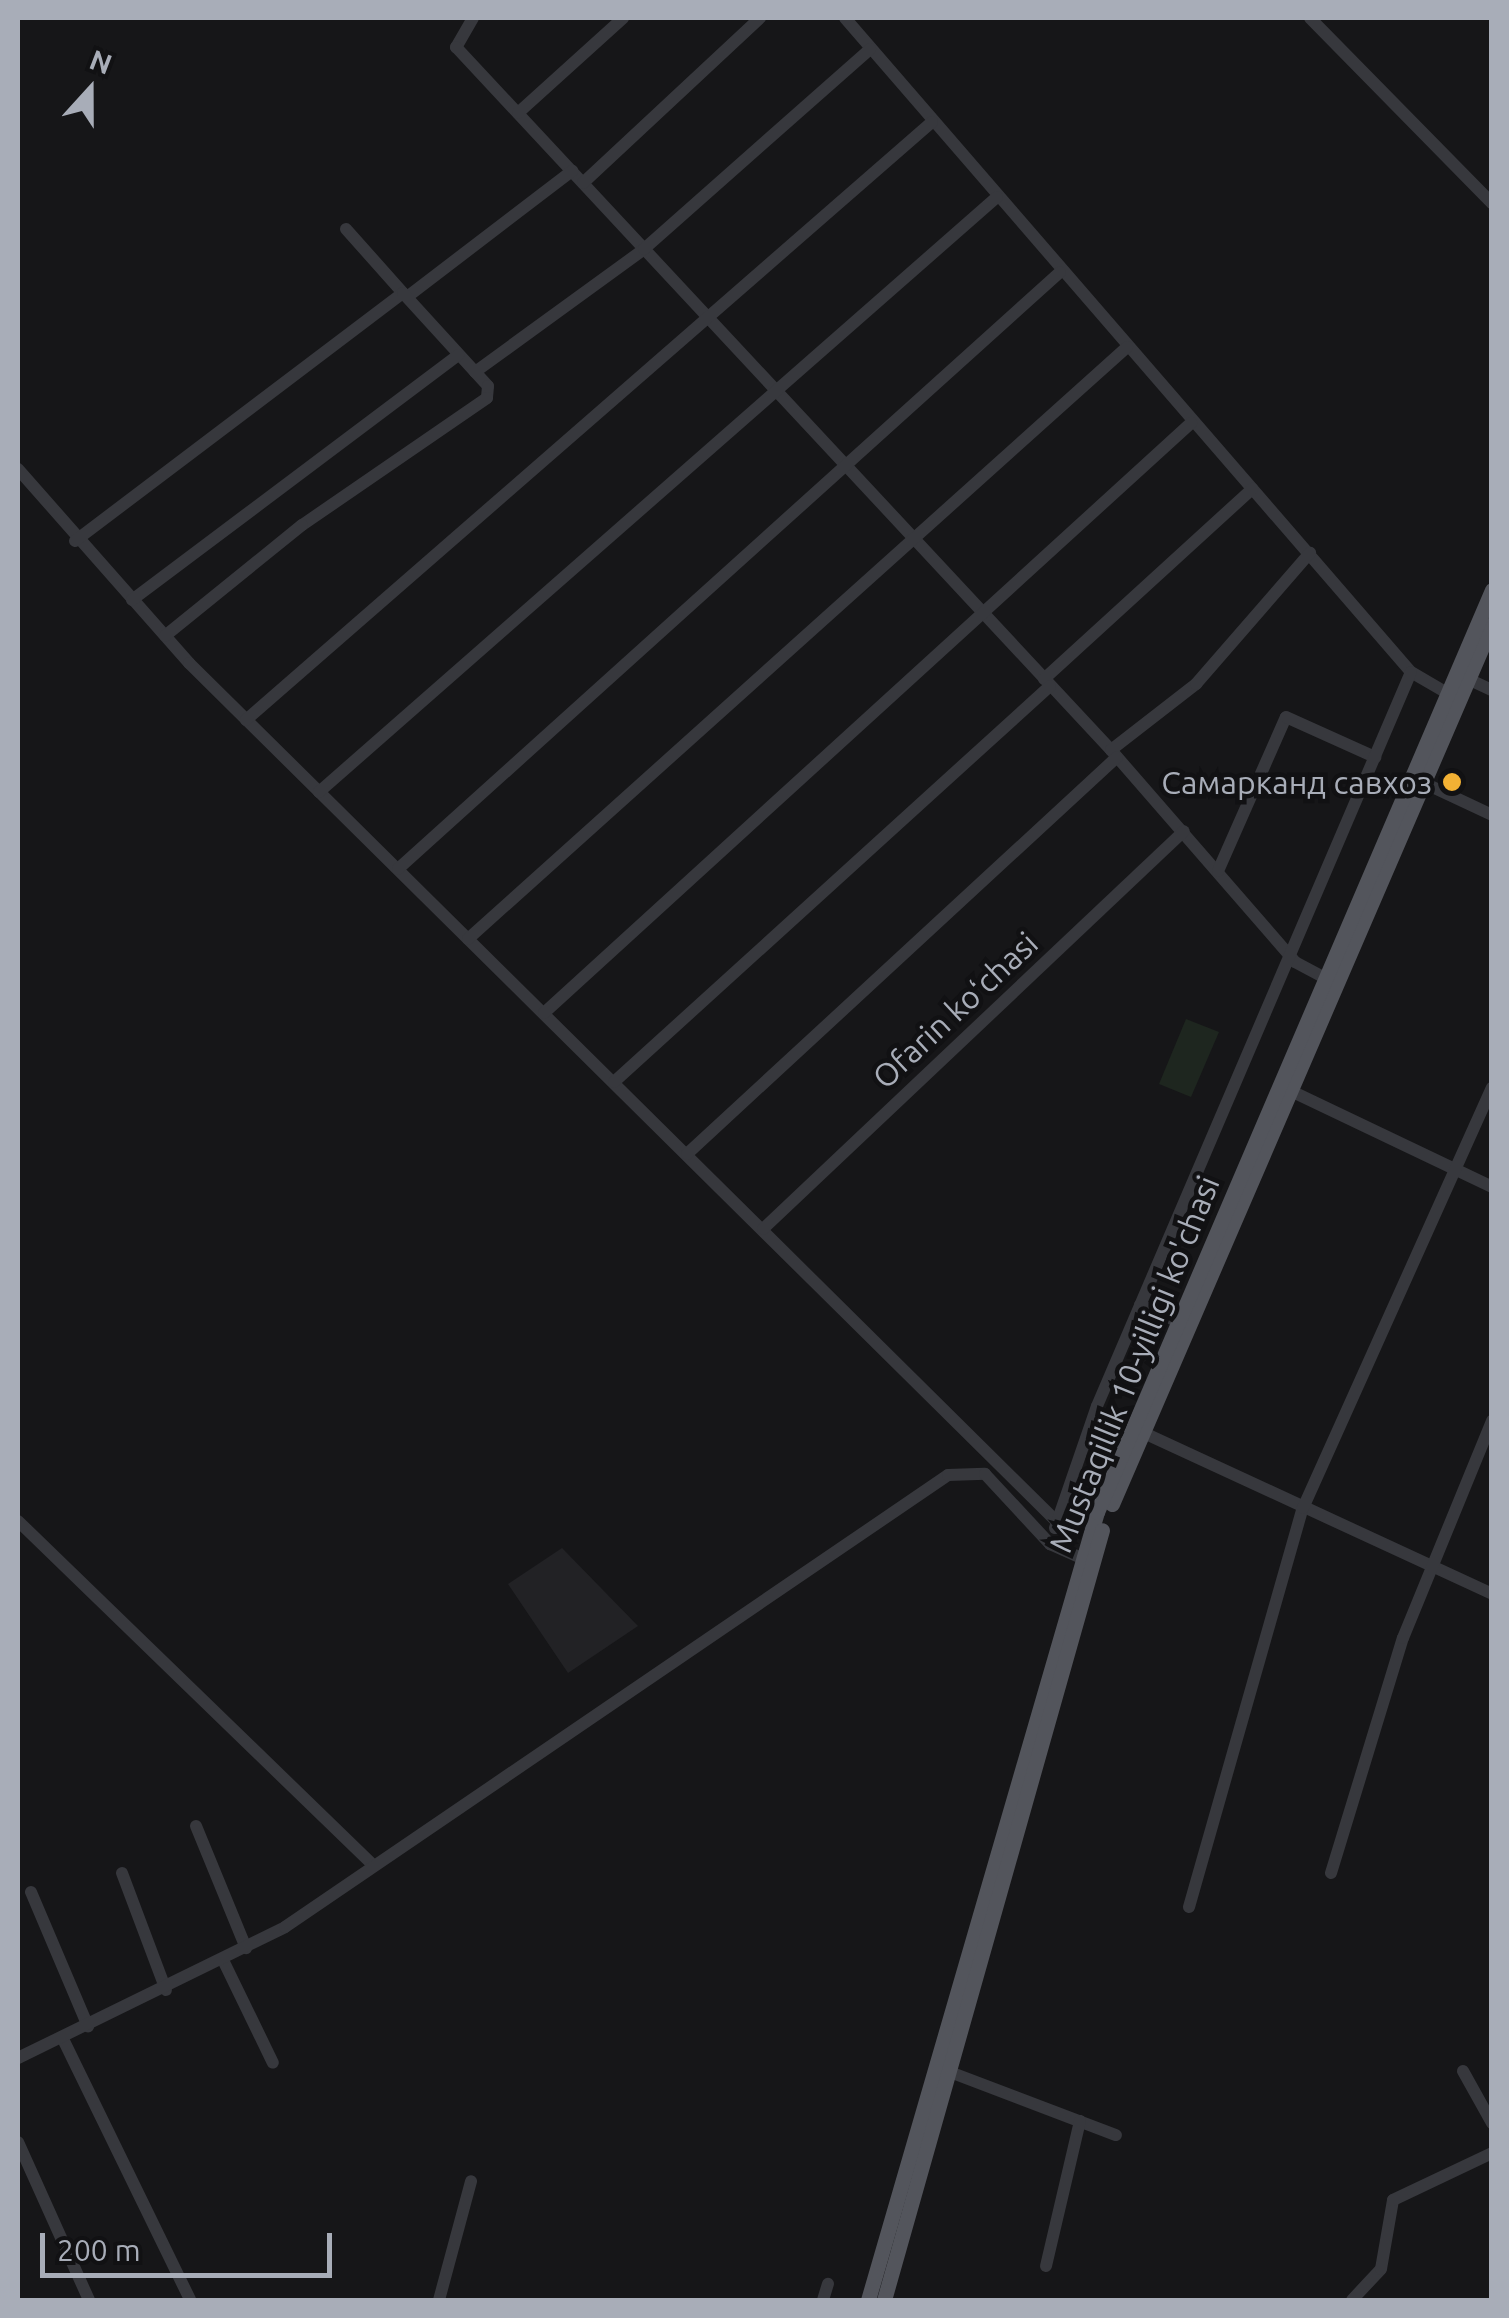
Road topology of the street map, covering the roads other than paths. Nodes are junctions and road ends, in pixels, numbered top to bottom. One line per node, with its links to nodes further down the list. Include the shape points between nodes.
1 (473, 18): 7 (street, via 456,47)
2 (624, 18): 7 (street)
3 (760, 18): 10 (street)
4 (845, 18): 6 (street)
5 (1310, 18): 12 (street)
6 (870, 50): 8 (street); 14 (street)
7 (518, 113): 9 (street)
8 (932, 122): 11 (street); 17 (street)
9 (572, 171): 10 (street); 16 (street)
10 (583, 183): 14 (street)
11 (997, 197): 15 (street); 21 (street)
12 (1492, 203)
13 (346, 229): 16 (street)
14 (644, 249): 17 (street); 20 (street)
15 (1060, 272): 18 (street); 23 (street)
16 (405, 295): 19 (street); 27 (street)
17 (712, 321): 21 (street); 39 (street)
18 (1126, 347): 22 (street); 26 (street)
19 (458, 355): 20 (street); 30 (street)
20 (475, 372): 33 (street, via 488,386 484,400 302,525)
21 (781, 394): 23 (street); 43 (street)
22 (1191, 423): 25 (street); 31 (street)
23 (848, 465): 26 (street); 46 (street)
24 (18, 469): 27 (street)
25 (1252, 490): 28 (street); 36 (street)
26 (913, 537): 31 (street); 48 (street)
27 (75, 541): 30 (street)
28 (1310, 553): 34 (street); 40 (street, via 1196,684)
29 (1492, 590): 38 (main road, Mustaqillik 10-yilligi ko'chasi)
30 (132, 600): 33 (street)
31 (982, 613): 36 (street); 51 (street)
32 (1492, 624): 35 (main road, Mustaqillik 10-yilligi ko'chasi)
33 (165, 636): 39 (street)
34 (1411, 672): 38 (street); 41 (street)
35 (1468, 679): 37 (street); 42 (main road, Mustaqillik 10-yilligi ko'chasi)
36 (1047, 683): 40 (street); 52 (street)
37 (1492, 690)
38 (1448, 693): 50 (main road, Mustaqillik 10-yilligi ko'chasi)
39 (246, 720): 43 (street)
40 (1114, 754): 45 (street); 55 (street)
41 (1375, 757): 47 (street, via 1286,718); 49 (street)
42 (1424, 782): 44 (street); 54 (main road, Mustaqillik 10-yilligi ko'chasi)
43 (319, 792): 46 (street)
44 (1492, 815)
45 (1184, 830): 47 (street); 58 (street, Ofarin koʻchasi)
46 (398, 869): 48 (street)
47 (1218, 871): 49 (street)
48 (468, 939): 51 (street)
49 (1292, 959): 50 (street); 59 (street)
50 (1319, 976): 60 (main road, Mustaqillik 10-yilligi ko'chasi)
51 (544, 1013): 52 (street)
52 (614, 1082): 55 (street)
53 (1492, 1086): 56 (street)
54 (1291, 1092): 56 (street); 62 (main road, Mustaqillik 10-yilligi ko'chasi)
55 (687, 1154): 58 (street)
56 (1455, 1170): 57 (street); 63 (street)
57 (1492, 1187)
58 (763, 1228): 65 (street)
59 (1140, 1305): 60 (street); 65 (street)
60 (1174, 1320): 67 (main road, Mustaqillik 10-yilligi ko'chasi)
61 (1492, 1420): 68 (street)
62 (1144, 1432): 63 (street); 83 (main road, Mustaqillik 10-yilligi ko'chasi, via 1106,1518)
63 (1303, 1508): 68 (street); 75 (street)
64 (18, 1521): 71 (street)
65 (1057, 1522): 66 (street)
66 (1050, 1544): 67 (street); 71 (street, via 985,1474 948,1475)
67 (1082, 1558): 83 (main road, Mustaqillik 10-yilligi ko'chasi)
68 (1430, 1567): 69 (street); 73 (street)
69 (1492, 1594)
70 (196, 1826): 76 (street)
71 (373, 1865): 76 (street)
72 (122, 1873): 78 (street)
73 (1331, 1873)
74 (31, 1892): 79 (street)
75 (1189, 1907)
76 (246, 1948): 77 (street)
77 (223, 1960): 78 (street); 82 (street)
78 (166, 1990): 79 (street)
79 (88, 2026): 80 (street)
80 (62, 2038): 81 (street); 94 (street)
81 (18, 2058)
82 (272, 2063)
83 (940, 2068): 85 (street); 97 (main road, Mustaqillik 10-yilligi ko'chasi); 98 (main road, Mustaqillik 10-yilligi ko'chasi)
84 (1463, 2071): 86 (street)
85 (1080, 2121): 87 (street); 91 (street)
86 (1492, 2123)
87 (1116, 2135)
88 (18, 2142): 93 (street)
89 (1492, 2153): 99 (street, via 1393,2200 1381,2269)
90 (471, 2181): 95 (street)
91 (1046, 2266)
92 (828, 2284): 96 (street)
93 (89, 2300)
94 (190, 2300)
95 (439, 2300)
96 (823, 2300)
97 (868, 2300)
98 (884, 2300)
99 (1352, 2300)

